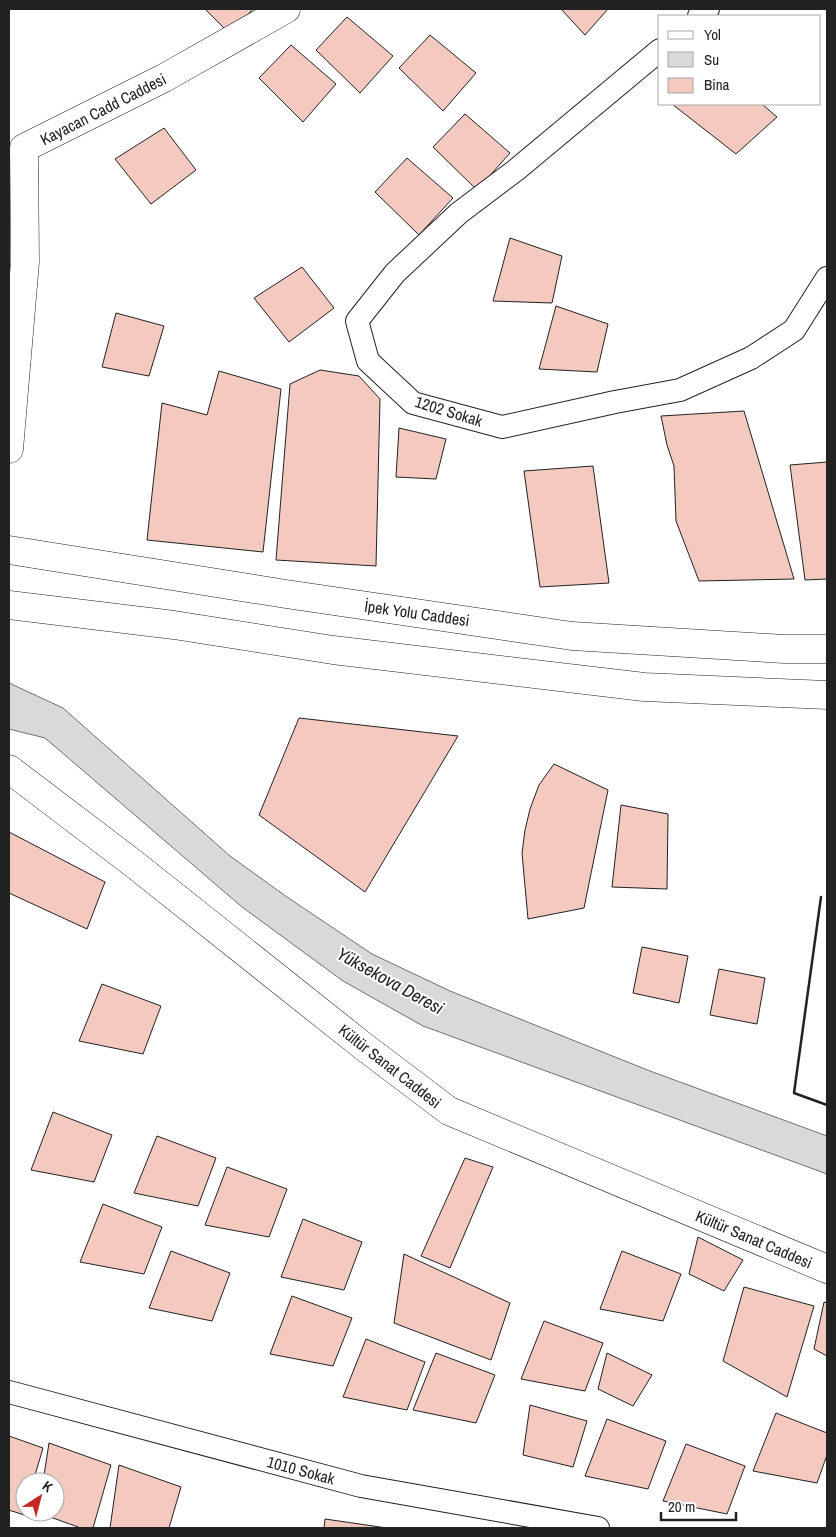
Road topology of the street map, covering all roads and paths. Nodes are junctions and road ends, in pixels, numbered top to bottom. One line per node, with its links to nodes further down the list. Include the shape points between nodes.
1 (286, 9): 3 (main road, Kayacan Cadd Caddesi, via 164,78)
2 (658, 52): 4 (street, 1202 Sokak, via 459,213 395,273 357,321 368,361 413,403 502,427 680,390 751,358 794,330)
3 (16, 144): 5 (main road, Kayacan Cadd Caddesi, via 25,262)
4 (827, 278)
5 (9, 449)
6 (9, 550): 8 (main road, İpek Yolu Caddesi, via 572,636)
7 (9, 605): 9 (main road, via 174,625 333,650 644,687)
8 (827, 649)
9 (827, 695)
10 (9, 769): 11 (main road, Kültür Sanat Caddesi, via 449,1111)
11 (827, 1269)
12 (9, 1392): 13 (street, 1010 Sokak, via 361,1486)
13 (598, 1528)

